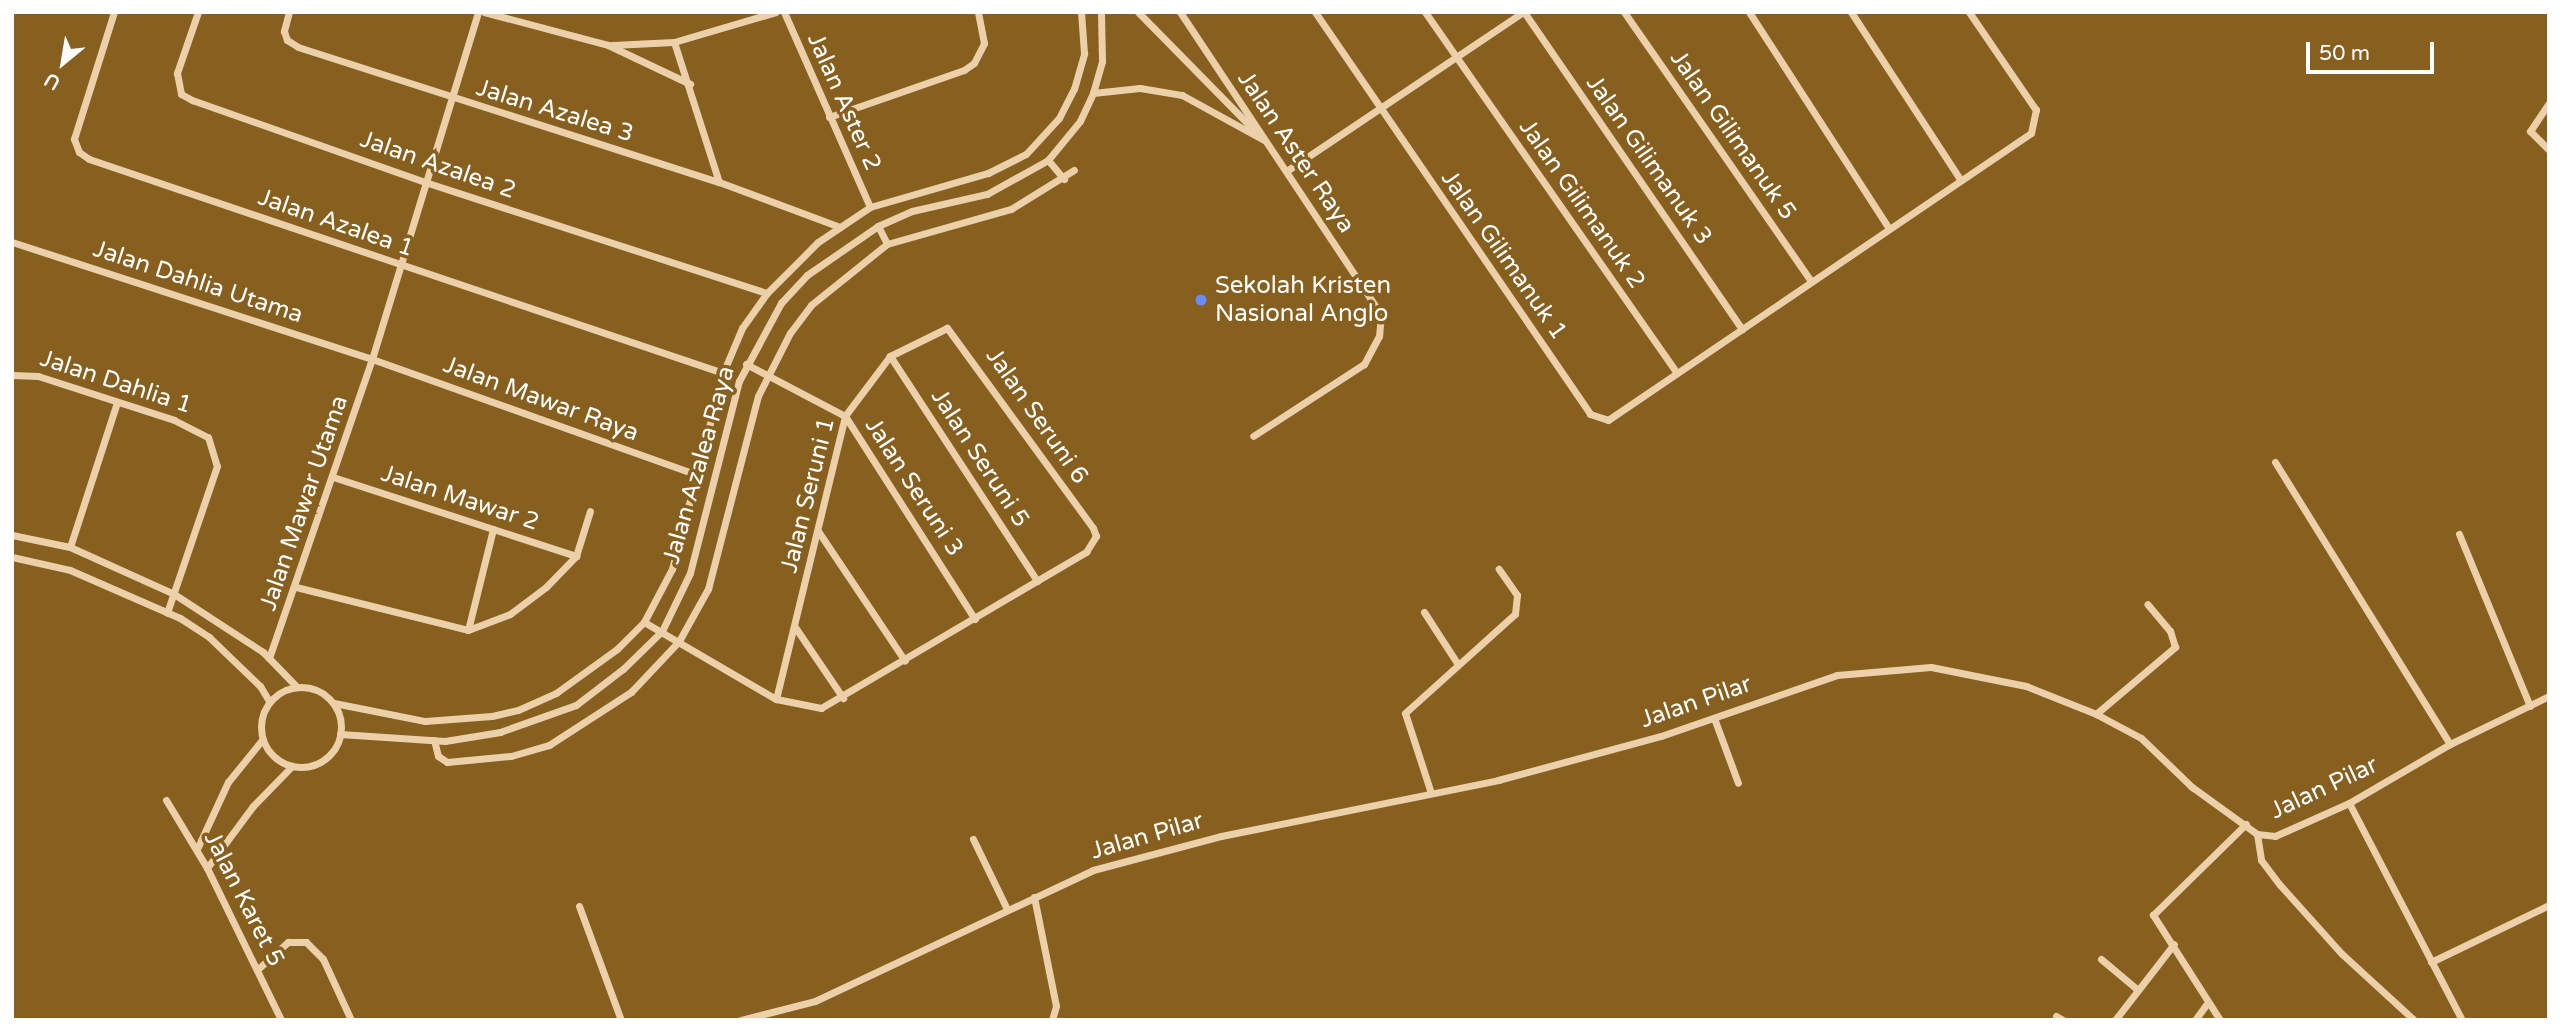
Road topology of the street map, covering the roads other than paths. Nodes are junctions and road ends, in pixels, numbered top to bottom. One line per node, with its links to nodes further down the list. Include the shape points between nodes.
1 (114, 12): 43 (street, Jalan Azalea 1, via 74,139 79,152)
2 (198, 12): 36 (street, Jalan Azalea 2, via 177,72 181,94)
3 (289, 12): 24 (street, Jalan Azalea 3, via 284,31 287,40 298,47)
4 (481, 12): 20 (street); 24 (street, Jalan Mawar Utama)
5 (776, 12): 19 (street)
6 (784, 12): 27 (street, Jalan Aster 2)
7 (978, 12): 27 (street, via 984,43 974,63)
8 (1081, 12): 37 (street, Jalan Azalea Raya, via 1084,52 1074,89 1059,118 1027,154 988,173)
9 (1101, 12): 23 (street, Jalan Azalea Raya, via 1102,61)
10 (1138, 12): 28 (street)
11 (1180, 12): 28 (street, Jalan Aster Raya)
12 (1315, 12): 26 (street, Jalan Gilimanuk 1)
13 (1425, 12): 21 (street, Jalan Gilimanuk 2)
14 (1523, 12): 21 (street); 47 (street, Jalan Gilimanuk 3)
15 (1624, 12): 44 (street, Jalan Gilimanuk 5)
16 (1749, 12): 40 (street)
17 (1851, 12): 34 (street)
18 (1969, 12): 34 (street, via 2036,110 2036,122 2031,133)
19 (674, 42): 20 (street); 22 (street)
20 (608, 45): 22 (street)
21 (1456, 57): 26 (street); 52 (street, Jalan Gilimanuk 2)
22 (690, 84): 35 (street)
23 (1093, 93): 28 (street, via 1140,88 1182,95); 30 (street, Jalan Azalea Raya, via 1080,121)
24 (453, 100): 35 (street, Jalan Azalea 3); 36 (street, Jalan Mawar Utama)
25 (2549, 103): 29 (street, via 2530,131)
26 (1379, 108): 32 (street); 52 (street, Jalan Gilimanuk 1, via 1590,414 1608,420)
27 (829, 117): 37 (street, Jalan Aster 2)
28 (1264, 141): 32 (street, Jalan Aster Raya)
29 (2549, 150)
30 (1048, 160): 33 (street); 38 (street, Jalan Azalea Raya, via 987,194 912,211)
31 (1074, 170): 33 (street)
32 (1287, 170): 57 (street, Jalan Aster Raya, via 1381,314 1379,336 1364,364)
33 (1064, 179): 42 (street, via 1011,209)
34 (1960, 179): 40 (street)
35 (719, 182): 39 (street, Jalan Azalea 3)
36 (428, 183): 43 (street, Jalan Mawar Utama); 45 (street, Jalan Azalea 2)
37 (870, 207): 39 (street, Jalan Azalea Raya)
38 (878, 226): 42 (street); 50 (street, Jalan Azalea Raya, via 797,285 757,340)
39 (839, 227): 45 (street, Jalan Azalea Raya)
40 (1889, 228): 44 (street)
41 (12, 242): 49 (street, Jalan Dahlia Utama)
42 (887, 244): 53 (street, via 811,305)
43 (401, 266): 49 (street, Jalan Mawar Utama); 51 (street, Jalan Azalea 1)
44 (1810, 280): 47 (street)
45 (767, 292): 51 (street, Jalan Azalea Raya, via 742,328)
46 (938, 329): 48 (street, Jalan Seruni 1); 70 (street, Jalan Seruni 6, via 954,333 1096,536 1086,552)
47 (1742, 329): 52 (street)
48 (890, 356): 56 (street, Jalan Seruni 1); 70 (street, Jalan Seruni 5)
49 (372, 359): 59 (street, Jalan Mawar Raya); 60 (street, Jalan Mawar Utama)
50 (747, 363): 53 (street, Jalan Seruni 3); 80 (street, Jalan Azalea Raya, via 697,554)
51 (723, 373): 59 (street, Jalan Azalea Raya)
52 (1677, 373)
53 (767, 374): 56 (street, Jalan Seruni 3); 81 (street, via 708,589)
54 (12, 375): 55 (street, Jalan Dahlia 1, via 31,374)
55 (117, 402): 66 (street); 72 (street, Jalan Dahlia 1, via 196,428 215,449 217,466)
56 (845, 416): 63 (street, Jalan Seruni 1); 76 (street, Jalan Seruni 3)
57 (1253, 436)
58 (2275, 462): 97 (street)
59 (697, 475): 77 (street, Jalan Azalea Raya, via 672,569)
60 (333, 477): 62 (street, Jalan Mawar 2); 71 (street, Jalan Mawar Utama)
61 (590, 511): 68 (street)
62 (493, 529): 68 (street, Jalan Mawar 2); 79 (street)
63 (818, 531): 78 (street, Jalan Seruni 1); 83 (street)
64 (2459, 534): 91 (street)
65 (12, 535): 66 (street)
66 (70, 547): 72 (street)
67 (12, 556): 75 (street, via 70,570)
68 (576, 556): 79 (street, via 529,601)
69 (1499, 569): 84 (street, via 1517,595 1515,614)
70 (1037, 581): 76 (street)
71 (296, 587): 79 (street); 82 (street, Jalan Mawar Utama)
72 (174, 594): 75 (street, Jalan Dahlia 1); 82 (street)
73 (2147, 604): 92 (street, via 2170,631 2175,647)
74 (1424, 612): 84 (street)
75 (167, 613): 89 (street, via 209,636)
76 (975, 619): 83 (street)
77 (645, 622): 80 (street); 90 (street, Jalan Azalea Raya, via 589,674 519,710 425,721)
78 (795, 627): 87 (street); 88 (street, Jalan Seruni 1)
79 (468, 630)
80 (663, 631): 81 (street); 96 (street, Jalan Azalea Raya, via 603,687 557,714 500,732)
81 (679, 640): 88 (street); 96 (street, via 631,692 549,745 511,756 447,762 438,756)
82 (269, 658): 85 (street)
83 (905, 661): 87 (street)
84 (1457, 663): 100 (street, via 1405,713)
85 (296, 686): 89 (street); 90 (street, via 317,690)
86 (2549, 696): 91 (street, Jalan Pilar)
87 (843, 698): 88 (street, via 821,708)
88 (776, 699)
89 (269, 701): 95 (street, via 261,719)
90 (334, 703): 94 (street)
91 (2530, 706): 97 (street, Jalan Pilar)
92 (2096, 714): 93 (street, Jalan Pilar, via 2026,686 1931,667 1837,675); 103 (street, Jalan Pilar, via 2141,738 2192,787)
93 (1714, 718): 99 (street); 100 (street, Jalan Pilar, via 1661,736)
94 (340, 734): 96 (street, Jalan Azalea Raya); 98 (street, via 323,760)
95 (262, 740): 98 (street, via 274,757); 106 (street, via 228,782)
96 (434, 740)
97 (2450, 744): 102 (street, Jalan Pilar)
98 (292, 766): 107 (street, via 253,806)
99 (1738, 783)
100 (1431, 793): 108 (street, Jalan Pilar, via 1208,839 1093,870)
101 (166, 800): 106 (street, Jalan Karet 5)
102 (2349, 803): 104 (street, Jalan Pilar, via 2275,836); 114 (street)
103 (2246, 824): 104 (street, Jalan Pilar); 112 (street, via 2153,915)
104 (2257, 834): 126 (street, via 2261,860 2280,885 2342,954)
105 (973, 839): 111 (street)
106 (197, 849): 107 (street, Jalan Karet 5)
107 (207, 868): 115 (street, Jalan Karet 5)
108 (1034, 897): 111 (street, Jalan Pilar); 122 (street, via 1056,1006)
109 (2549, 905): 114 (street)
110 (579, 906): 120 (street)
111 (1007, 909): 121 (street, Jalan Pilar, via 914,957 814,1000)
112 (2174, 944): 116 (street); 117 (street)
113 (2101, 959): 116 (street)
114 (2431, 962): 127 (street)
115 (259, 968): 118 (street, Jalan Karet 5); 119 (street, via 288,942 306,942 323,959)
116 (2138, 990): 123 (street)
117 (2206, 1005): 124 (street); 125 (street)
118 (281, 1020)
119 (351, 1020)
120 (621, 1020)
121 (741, 1020)
122 (1052, 1020)
123 (2115, 1020)
124 (2195, 1020)
125 (2220, 1020)
126 (2414, 1020)
127 (2462, 1020)

